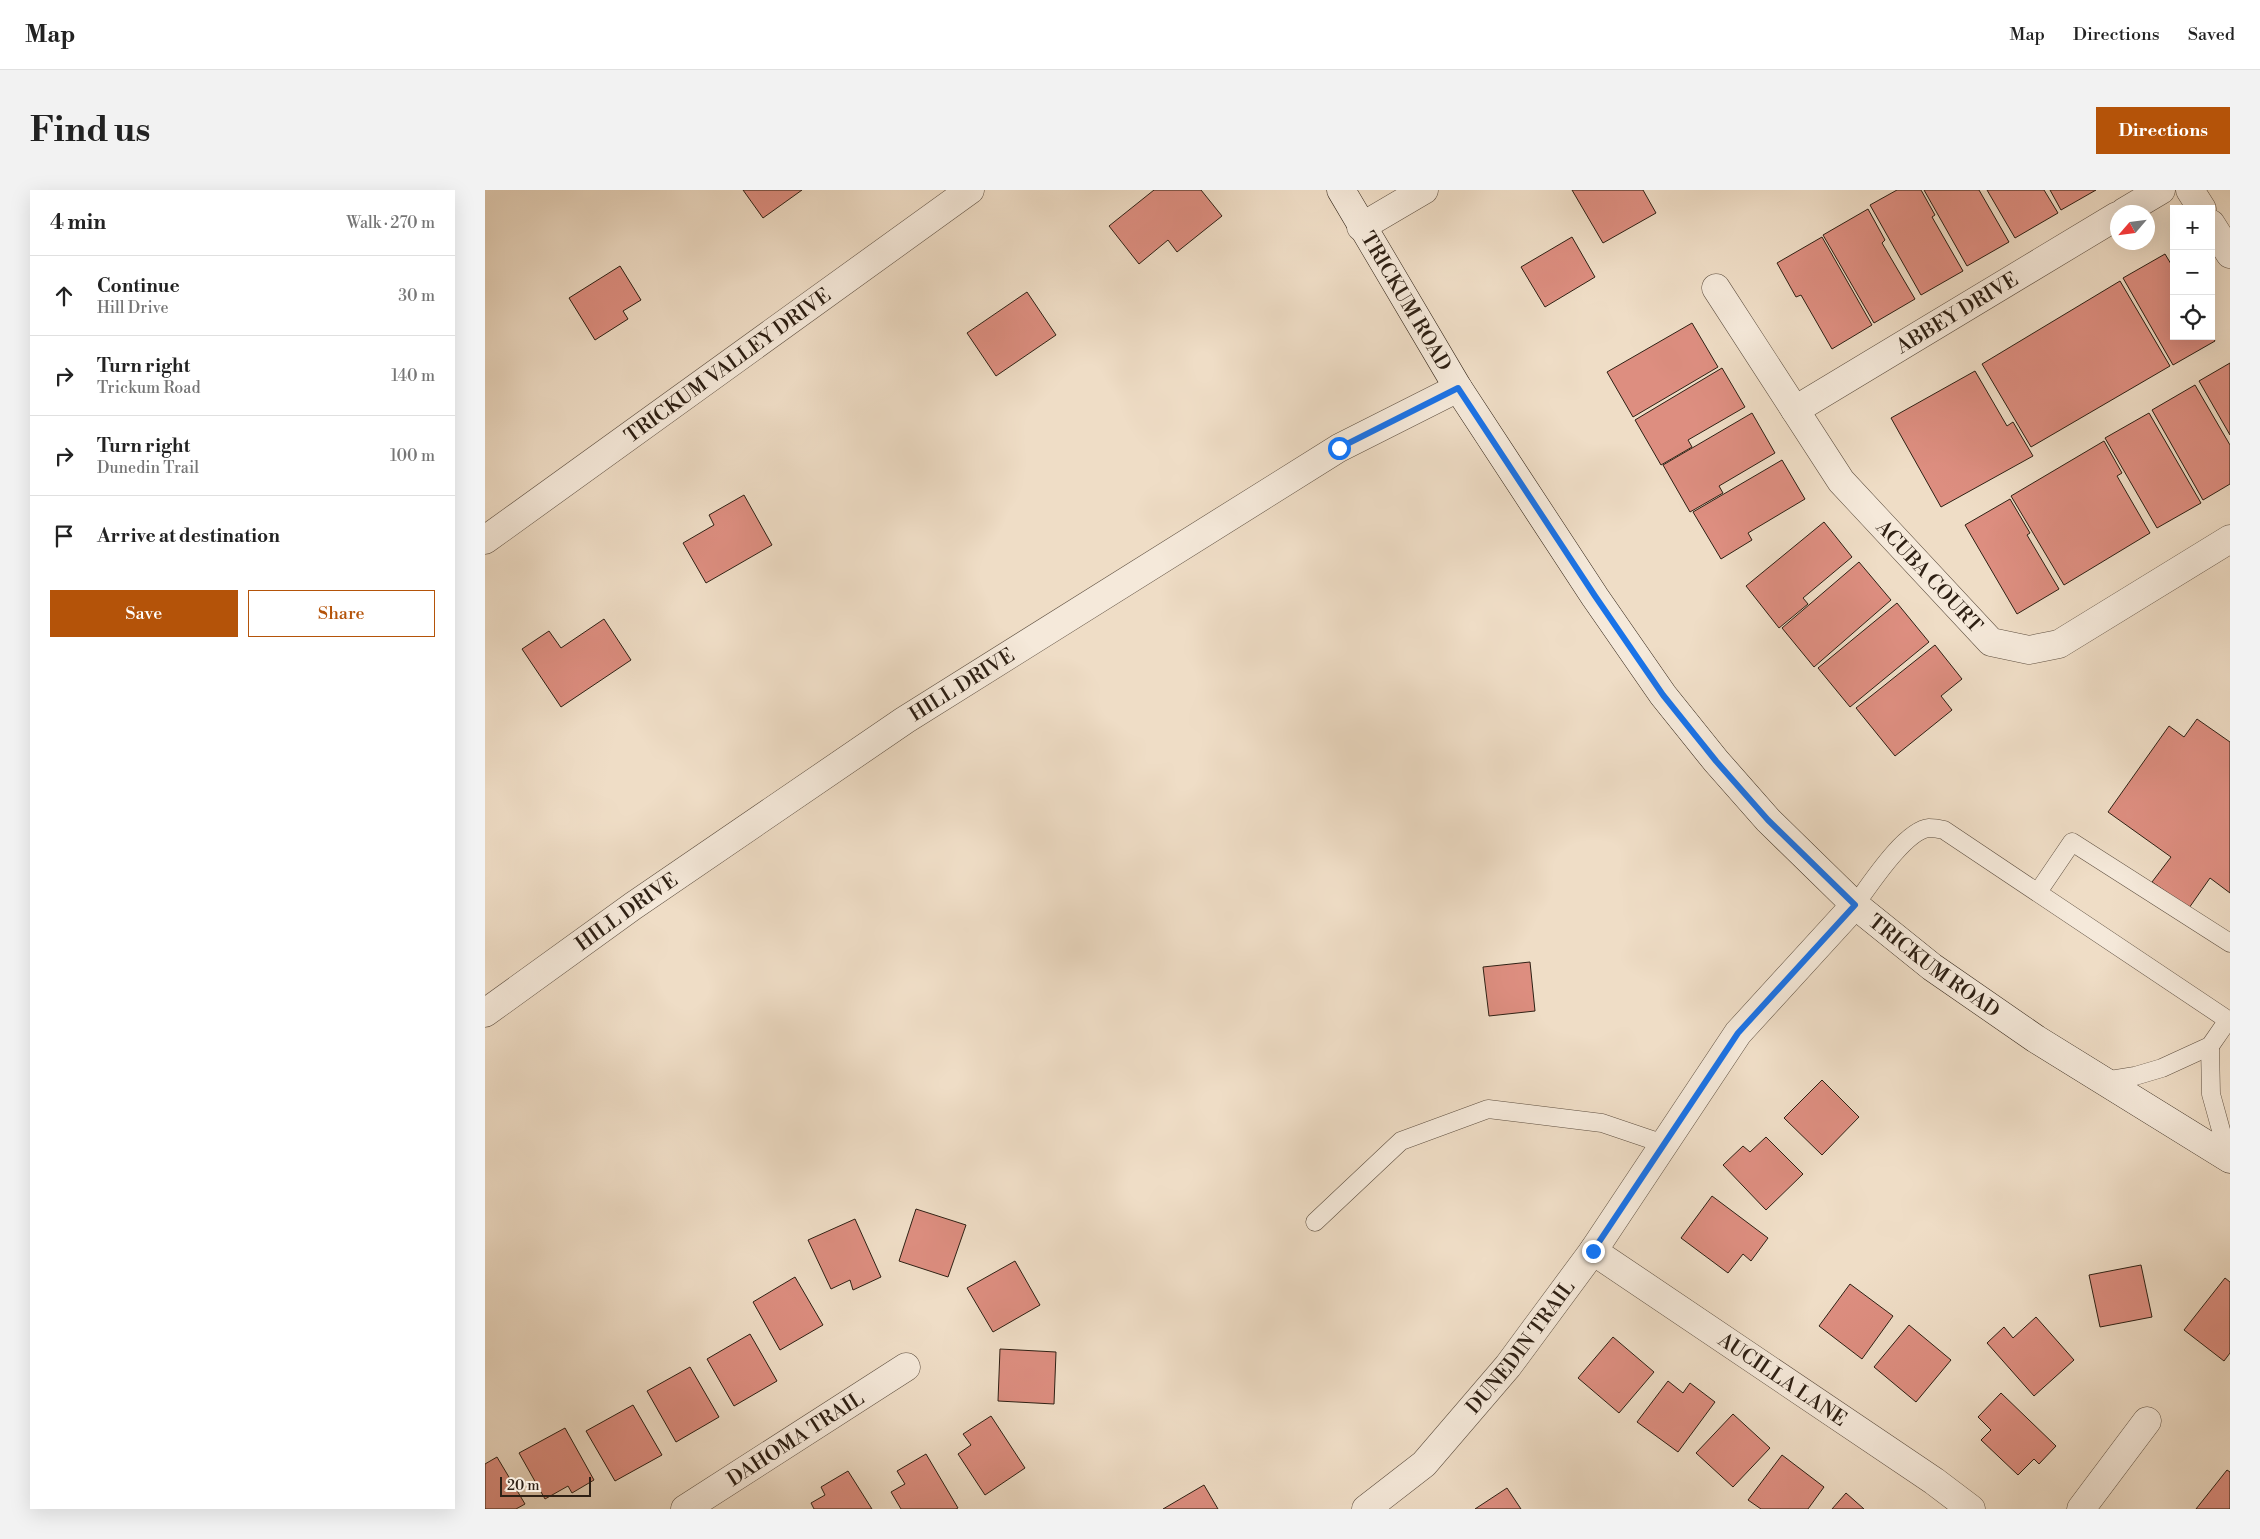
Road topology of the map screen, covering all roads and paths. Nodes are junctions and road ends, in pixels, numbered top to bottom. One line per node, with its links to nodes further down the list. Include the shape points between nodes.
1 (970, 190): 16 (street, TRICKUM VALLEY DRIVE)
2 (1341, 190): 9 (street, TRICKUM ROAD)
3 (1424, 190): 9 (street)
4 (2161, 190): 6 (street)
5 (2190, 190): 7 (street)
6 (2136, 205)
7 (2199, 205)
8 (2110, 220): 14 (street, ABBEY DRIVE)
9 (1361, 226): 13 (street, TRICKUM ROAD)
10 (2215, 230): 11 (street)
11 (2230, 254)
12 (1716, 288): 14 (street, ACUBA COURT)
13 (1458, 388): 18 (street, TRICKUM ROAD, via 1663,695 1768,820); 20 (street, HILL DRIVE, via 1339,448 905,720 633,906)
14 (1795, 410): 15 (street, ACUBA COURT, via 1841,481 1991,642 2029,650 2059,644)
15 (2230, 539)
16 (485, 540)
17 (2038, 892): 18 (lane, via 1944,830 1928,828 1890,857); 19 (lane, via 2071,842); 21 (lane)
18 (1855, 905): 23 (street, TRICKUM ROAD, via 1932,966 2036,1039); 24 (street, DUNEDIN TRAIL, via 1738,1033)
19 (2230, 943)
20 (485, 1013)
21 (2229, 1018): 22 (lane)
22 (2210, 1046): 23 (lane, via 2162,1068); 25 (lane, via 2211,1094)
23 (2104, 1081): 25 (street, TRICKUM ROAD)
24 (1665, 1144): 26 (lane, via 1602,1123 1488,1109 1401,1141); 27 (street, DUNEDIN TRAIL)
25 (2229, 1159)
26 (1315, 1222)
27 (1593, 1251): 30 (street, DUNEDIN TRAIL, via 1508,1366 1424,1464); 32 (street, AUCILLA LANE, via 1935,1481)
28 (906, 1367): 31 (street, DAHOMA TRAIL)
29 (2147, 1421): 33 (street)
30 (1376, 1506)
31 (685, 1509)
32 (1971, 1509)
33 (2081, 1509)

